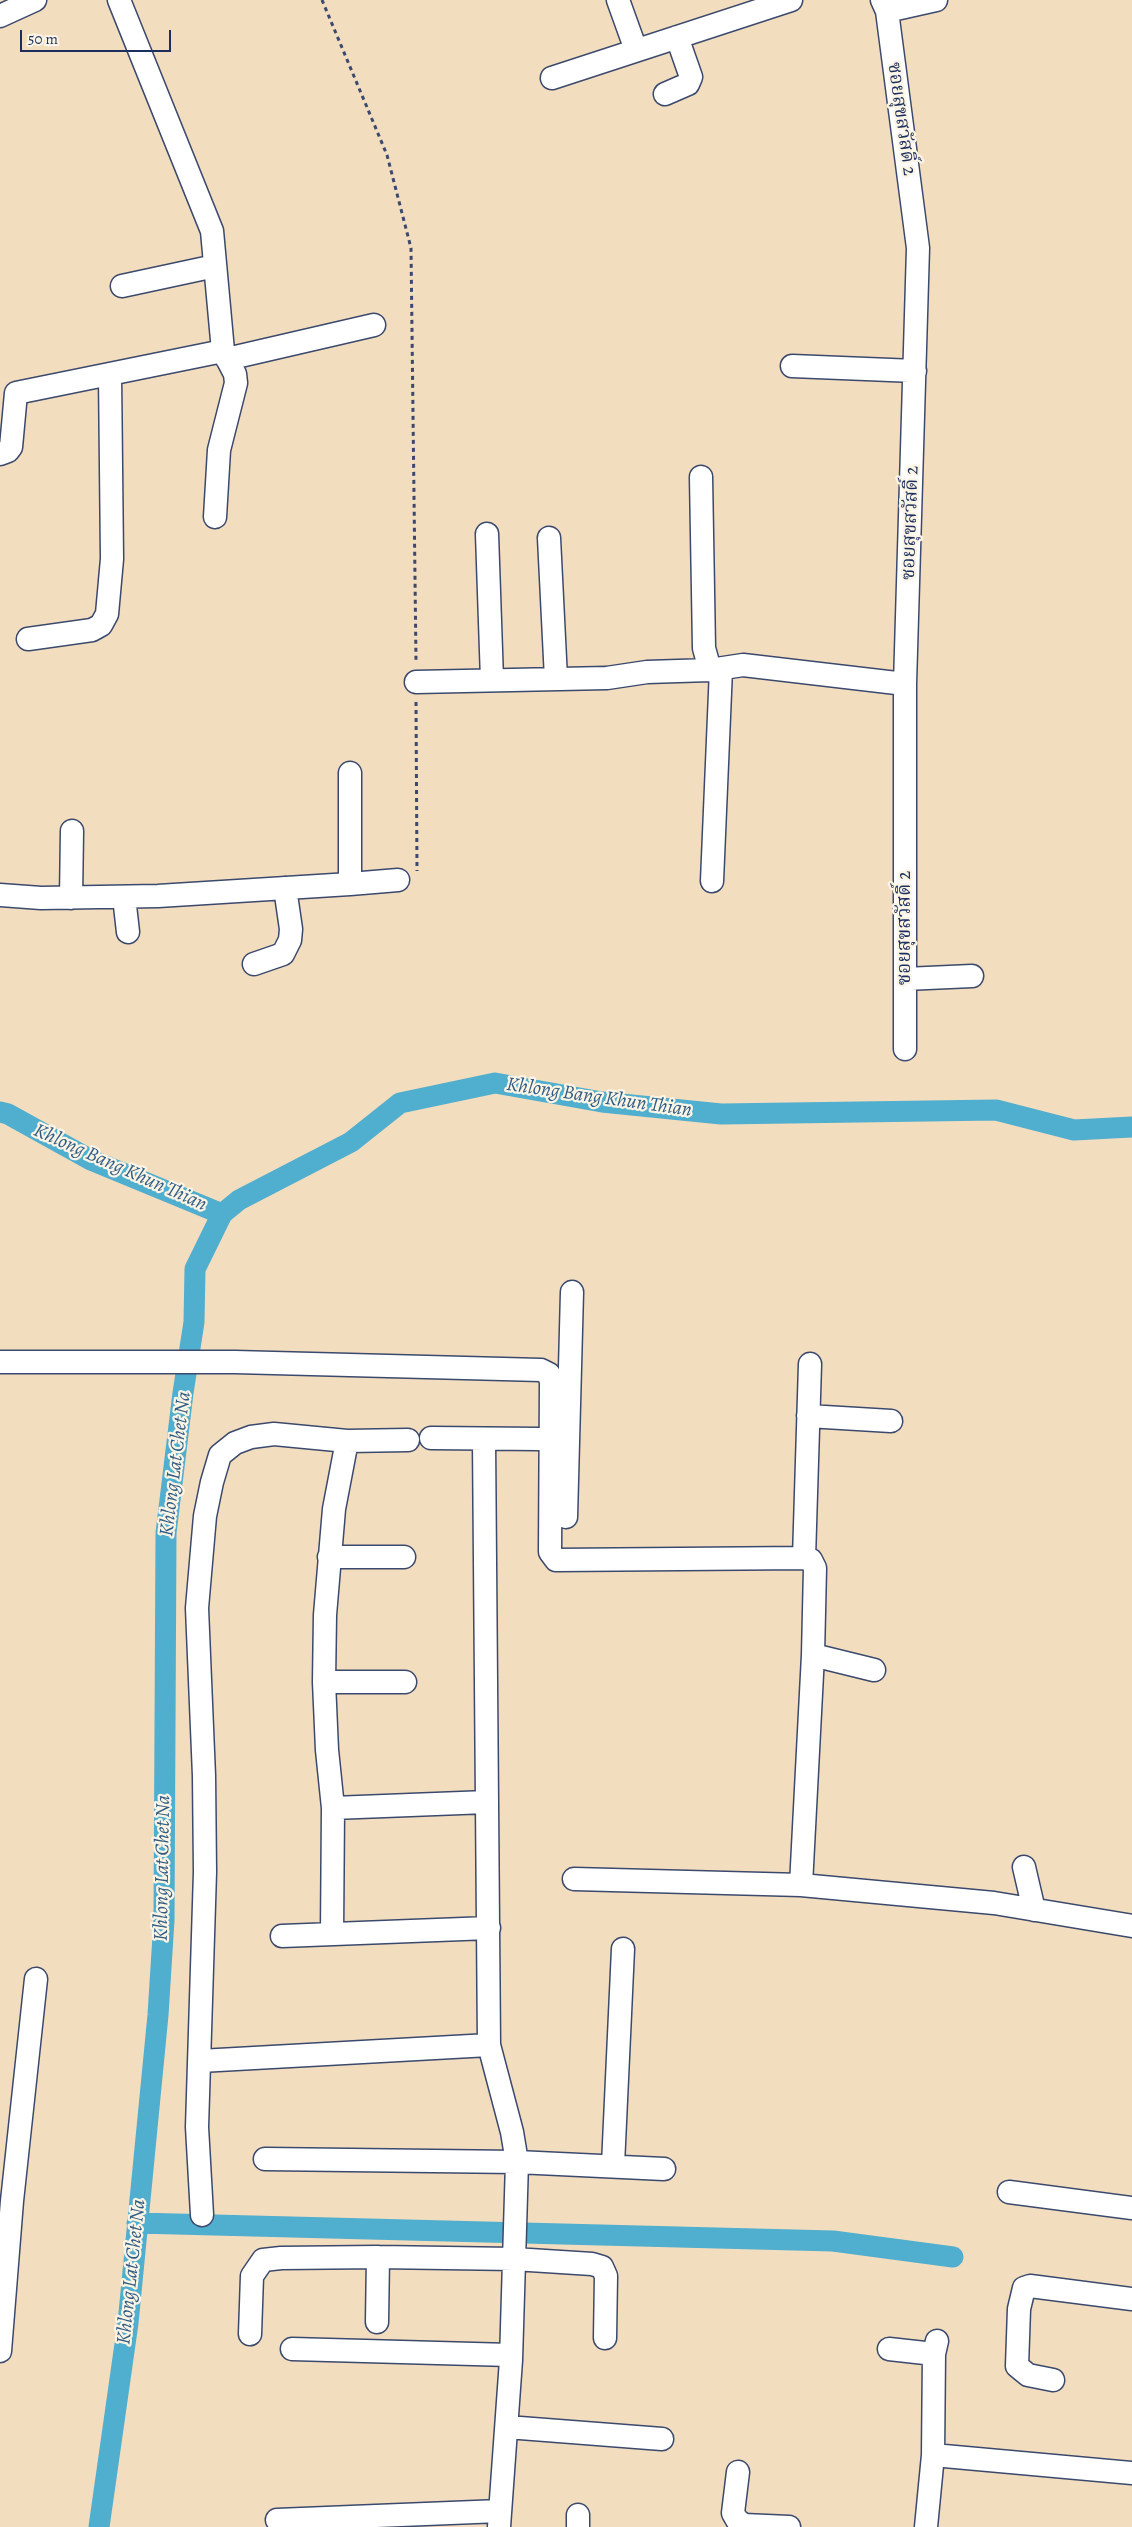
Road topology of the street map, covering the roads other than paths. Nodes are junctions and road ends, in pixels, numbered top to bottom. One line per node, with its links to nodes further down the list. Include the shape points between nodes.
1 (35, 0): 7 (street)
2 (119, 0): 12 (street, via 212,230)
3 (618, 0): 9 (street)
4 (791, 0): 8 (street)
5 (936, 0): 6 (street)
6 (884, 6): 17 (street, ซอยสุขสวัสดิ์ 2, via 918,248)
7 (0, 16)
8 (677, 37): 9 (street); 11 (street, via 691,77 688,84)
9 (636, 50): 10 (street)
10 (552, 78)
11 (665, 94)
12 (215, 266): 13 (street); 15 (street)
13 (122, 286)
14 (374, 325): 15 (street)
15 (225, 355): 18 (street); 21 (street, via 236,383 219,450)
16 (792, 366): 17 (street)
17 (915, 371): 29 (street, ซอยสุขสวัสดิ์ 2)
18 (110, 374): 19 (street, via 15,394 11,447); 24 (street, via 112,559 108,614 92,630)
19 (0, 454)
20 (701, 477): 25 (street, via 704,648)
21 (215, 517)
22 (487, 534): 27 (street)
23 (549, 538): 26 (street)
24 (28, 639)
25 (716, 669): 26 (street); 29 (street, via 743,665); 33 (street)
26 (556, 679): 27 (street)
27 (492, 680): 28 (street)
28 (416, 682)
29 (905, 684): 42 (street, ซอยสุขสวัสดิ์ 2)
30 (350, 773): 34 (street)
31 (72, 830): 38 (street)
32 (398, 880): 34 (street)
33 (712, 882)
34 (350, 884): 35 (street)
35 (285, 888): 37 (street); 40 (street, via 292,929 290,940 283,954)
36 (0, 895): 38 (street)
37 (124, 897): 38 (street); 39 (street)
38 (71, 898)
39 (128, 932)
40 (254, 964)
41 (972, 976): 42 (street)
42 (905, 979): 43 (street, ซอยสุขสวัสดิ์ 2)
43 (905, 1049)
44 (572, 1292): 57 (street)
45 (0, 1362): 57 (street, via 235,1362 541,1370 549,1374 552,1382 550,1552 556,1560)
46 (810, 1364): 47 (street)
47 (808, 1416): 48 (street); 56 (street)
48 (891, 1421)
49 (431, 1438): 53 (street)
50 (539, 1439): 53 (street)
51 (347, 1440): 52 (street); 54 (street); 75 (street, via 274,1434 251,1436 234,1443 220,1455 212,1482 205,1516 197,1608 205,1872)
52 (408, 1440)
53 (484, 1440): 62 (street)
54 (329, 1557): 55 (street); 60 (street, via 324,1616)
55 (404, 1557)
56 (804, 1558): 57 (street); 58 (street, via 811,1560 815,1568)
57 (565, 1561)
58 (813, 1655): 59 (street); 66 (street)
59 (874, 1670)
60 (324, 1682): 61 (street); 63 (street)
61 (405, 1682)
62 (488, 1802): 63 (street); 69 (street)
63 (333, 1808): 70 (street)
64 (1024, 1867): 67 (street)
65 (574, 1879): 66 (street)
66 (801, 1885): 67 (street, via 994,1903)
67 (1034, 1910): 68 (street)
68 (1132, 1926)
69 (489, 1928): 70 (street); 74 (street)
70 (332, 1934): 71 (street)
71 (282, 1936)
72 (623, 1949): 78 (street)
73 (36, 1979): 81 (street)
74 (489, 2045): 75 (street); 77 (street)
75 (200, 2061): 83 (street, via 197,2127)
76 (265, 2159): 77 (street)
77 (517, 2162): 78 (street); 84 (street)
78 (613, 2164): 79 (street)
79 (664, 2169)
80 (1009, 2192): 82 (street)
81 (6, 2200): 92 (street)
82 (1132, 2208)
83 (202, 2215)
84 (515, 2252): 85 (street); 89 (street, via 602,2266 606,2276); 93 (street)
85 (378, 2257): 87 (street); 88 (street, via 263,2260 252,2276)
86 (1132, 2299): 94 (street, via 1030,2286 1024,2288 1019,2308 1017,2366 1028,2375)
87 (377, 2322)
88 (250, 2334)
89 (605, 2338)
90 (292, 2349): 93 (street)
91 (889, 2349): 97 (street, via 936,2347)
92 (0, 2351)
93 (510, 2355): 95 (street)
94 (1053, 2380)
95 (508, 2427): 96 (street); 100 (street)
96 (662, 2439)
97 (933, 2455): 99 (street); 103 (street)
98 (738, 2472): 102 (street, via 733,2513 737,2520 744,2525)
99 (1132, 2473)
100 (500, 2519): 101 (street)
101 (277, 2520)
102 (788, 2527)
103 (926, 2527)

